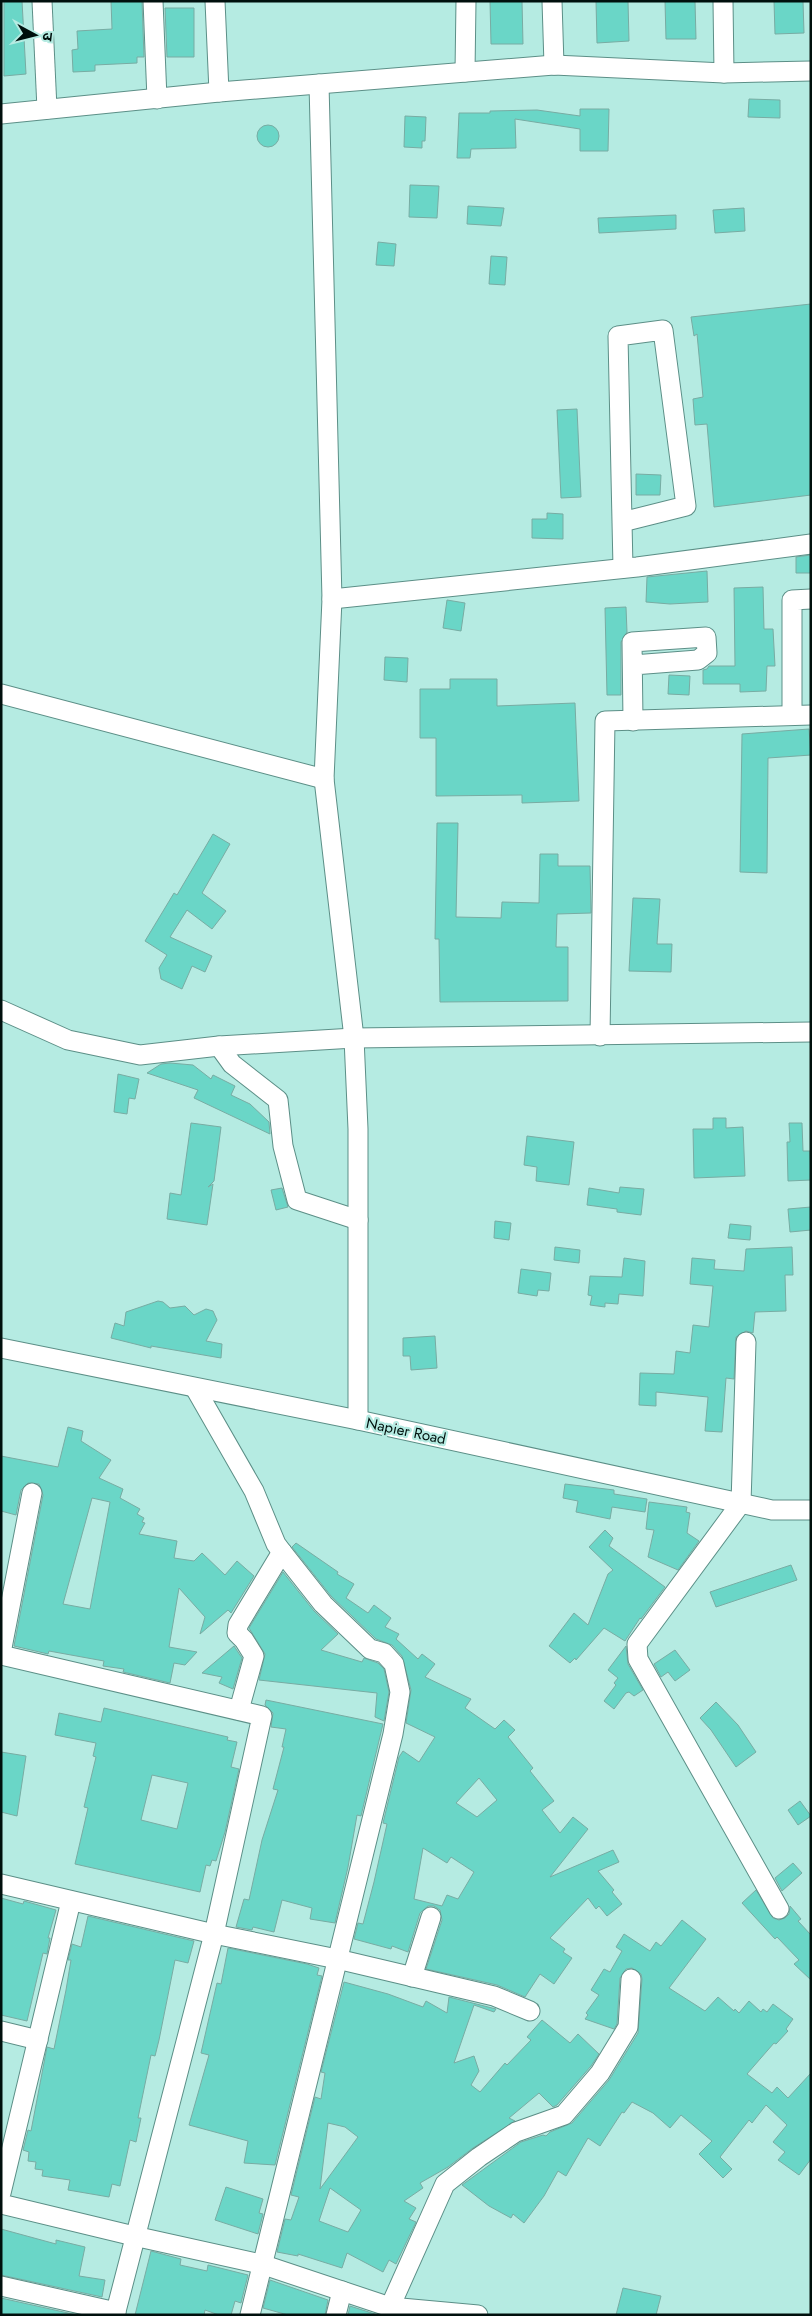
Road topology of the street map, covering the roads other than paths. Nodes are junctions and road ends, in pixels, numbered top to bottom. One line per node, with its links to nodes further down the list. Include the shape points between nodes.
1 (42, 1): 14 (street)
2 (153, 1): 13 (street)
3 (215, 1): 12 (street)
4 (466, 1): 9 (street)
5 (552, 1): 7 (street)
6 (723, 1): 10 (street)
7 (554, 65): 9 (street); 10 (street)
8 (811, 71): 10 (street)
9 (465, 72): 11 (street)
10 (724, 74)
11 (319, 84): 12 (street); 19 (street)
12 (219, 92): 13 (street)
13 (157, 99): 14 (street)
14 (48, 109): 15 (street)
15 (1, 114)
16 (622, 522): 16 (street, via 618,336 663,330 686,506); 18 (street)
17 (811, 544): 18 (street)
18 (622, 568): 19 (street)
19 (332, 599): 25 (street)
20 (811, 599): 23 (street, via 792,600)
21 (632, 664): 24 (street)
22 (1, 694): 25 (street)
23 (802, 715): 24 (street)
24 (633, 721): 28 (street, via 605,722)
25 (324, 779): 29 (street)
26 (1, 1010): 30 (street, via 68,1040 140,1055)
27 (811, 1032): 28 (street)
28 (600, 1036): 29 (street)
29 (354, 1038): 30 (street); 31 (street)
30 (219, 1046): 31 (street, via 232,1064 278,1100 283,1146 297,1200)
31 (358, 1220): 35 (street)
32 (746, 1342): 37 (street)
33 (1, 1348): 34 (street, Napier Road)
34 (196, 1388): 35 (street, Napier Road); 39 (street, via 254,1491)
35 (358, 1420): 37 (street, Napier Road)
36 (32, 1493): 40 (street)
37 (741, 1503): 38 (street, Napier Road, via 772,1510); 44 (street, via 637,1644 638,1659)
38 (811, 1510)
39 (282, 1552): 41 (street, via 238,1625 237,1633 254,1656); 47 (street, via 323,1604 370,1649 384,1653 394,1664 400,1692 393,1734)
40 (1, 1654): 41 (street)
41 (240, 1710): 46 (street, via 262,1716)
42 (1, 1884): 43 (street)
43 (72, 1901): 46 (street); 52 (street)
44 (779, 1909)
45 (431, 1917): 48 (street)
46 (214, 1934): 47 (street); 55 (street)
47 (337, 1959): 48 (street); 56 (street)
48 (412, 1977): 50 (street, via 494,1996)
49 (631, 1979): 59 (street, via 628,2027 600,2073 564,2115 516,2132 445,2184)
50 (530, 2011)
51 (1, 2031): 52 (street)
52 (38, 2040): 53 (street)
53 (1, 2193)
54 (1, 2204): 55 (street)
55 (134, 2236): 56 (street); 60 (street)
56 (262, 2264): 58 (street); 61 (street)
57 (1, 2286): 60 (street)
58 (342, 2290): 59 (street); 62 (street)
59 (390, 2307): 63 (street)
60 (116, 2313)
61 (250, 2315)
62 (336, 2315)
63 (478, 2315)

